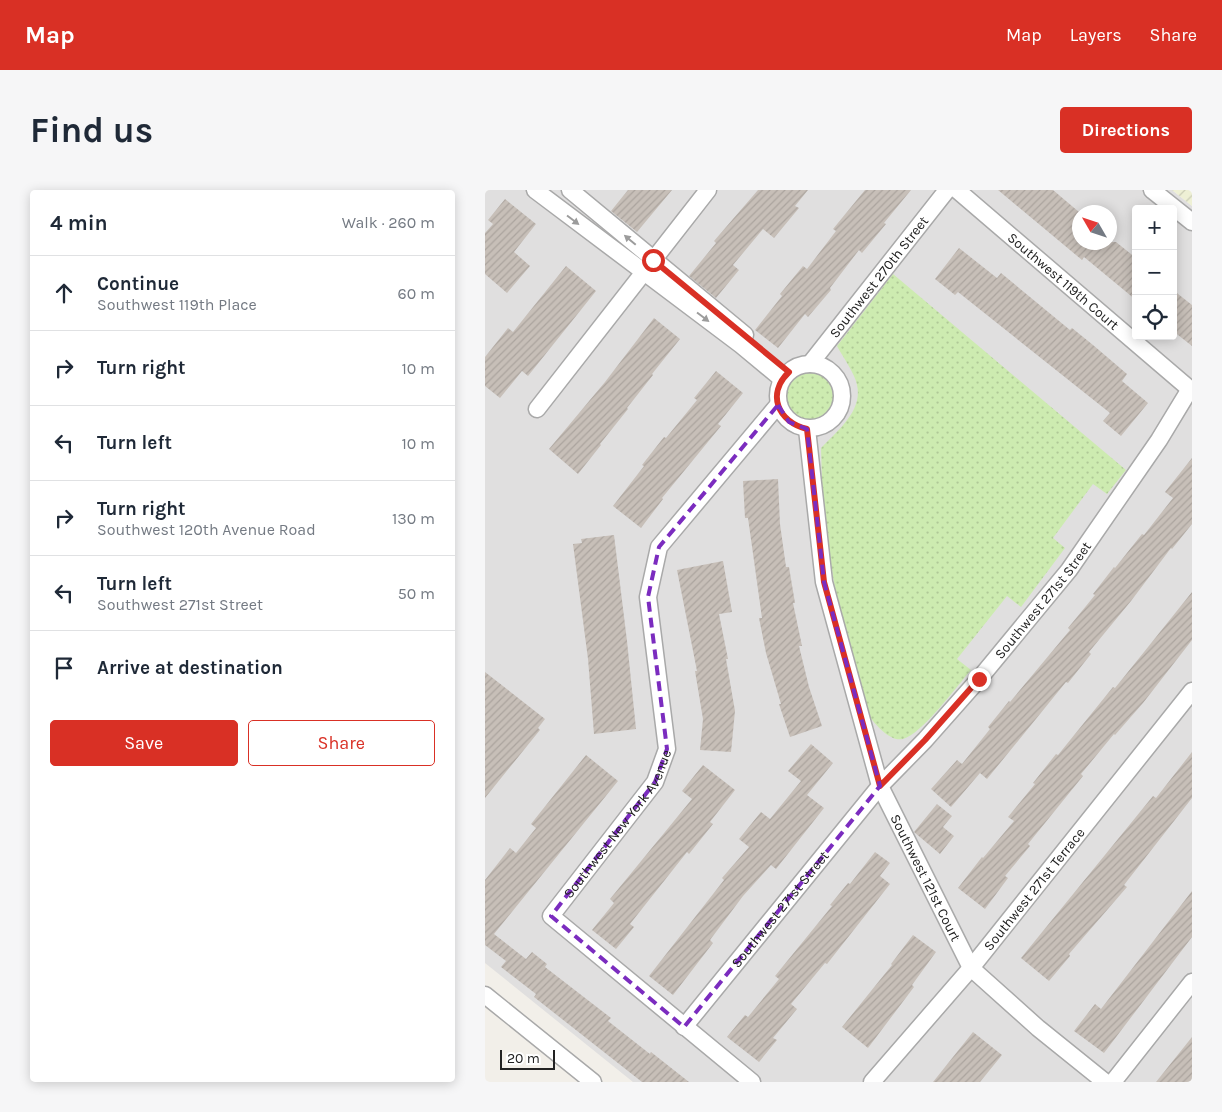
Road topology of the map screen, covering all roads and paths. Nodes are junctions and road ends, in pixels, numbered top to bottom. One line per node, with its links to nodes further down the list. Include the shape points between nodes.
1 (535, 190): 8 (street, one-way to 8)
2 (570, 190): 8 (street, one-way to 2)
3 (708, 190): 8 (street)
4 (947, 190): 9 (street, Southwest 270th Street)
5 (957, 190): 11 (street, Southwest 119th Court)
6 (1152, 190): 7 (street)
7 (1192, 222)
8 (648, 267): 10 (street); 13 (street)
9 (810, 364): 10 (street, via 802,365); 14 (street, via 829,370 837,378 842,397 835,417 818,428)
10 (785, 376): 12 (street, via 778,387)
11 (1191, 390): 16 (street, Southwest 271st Street, via 1069,570 967,692)
12 (778, 405): 14 (street, via 789,422); 20 (street, Southwest New York Avenue, via 659,547 648,597 667,749 655,782 551,916)
13 (537, 409)
14 (807, 429): 16 (street, Southwest 121st Court, via 824,582)
15 (1192, 691): 17 (street, Southwest 271st Terrace)
16 (880, 786): 17 (street, Southwest 121st Court); 20 (street, Southwest 271st Street)
17 (971, 968): 23 (street, Southwest 271st Terrace); 24 (street)
18 (1192, 982): 25 (street)
19 (485, 995): 21 (street)
20 (684, 1027): 22 (street)
21 (593, 1082)
22 (752, 1082)
23 (872, 1082)
24 (1105, 1082)
25 (1113, 1082)

